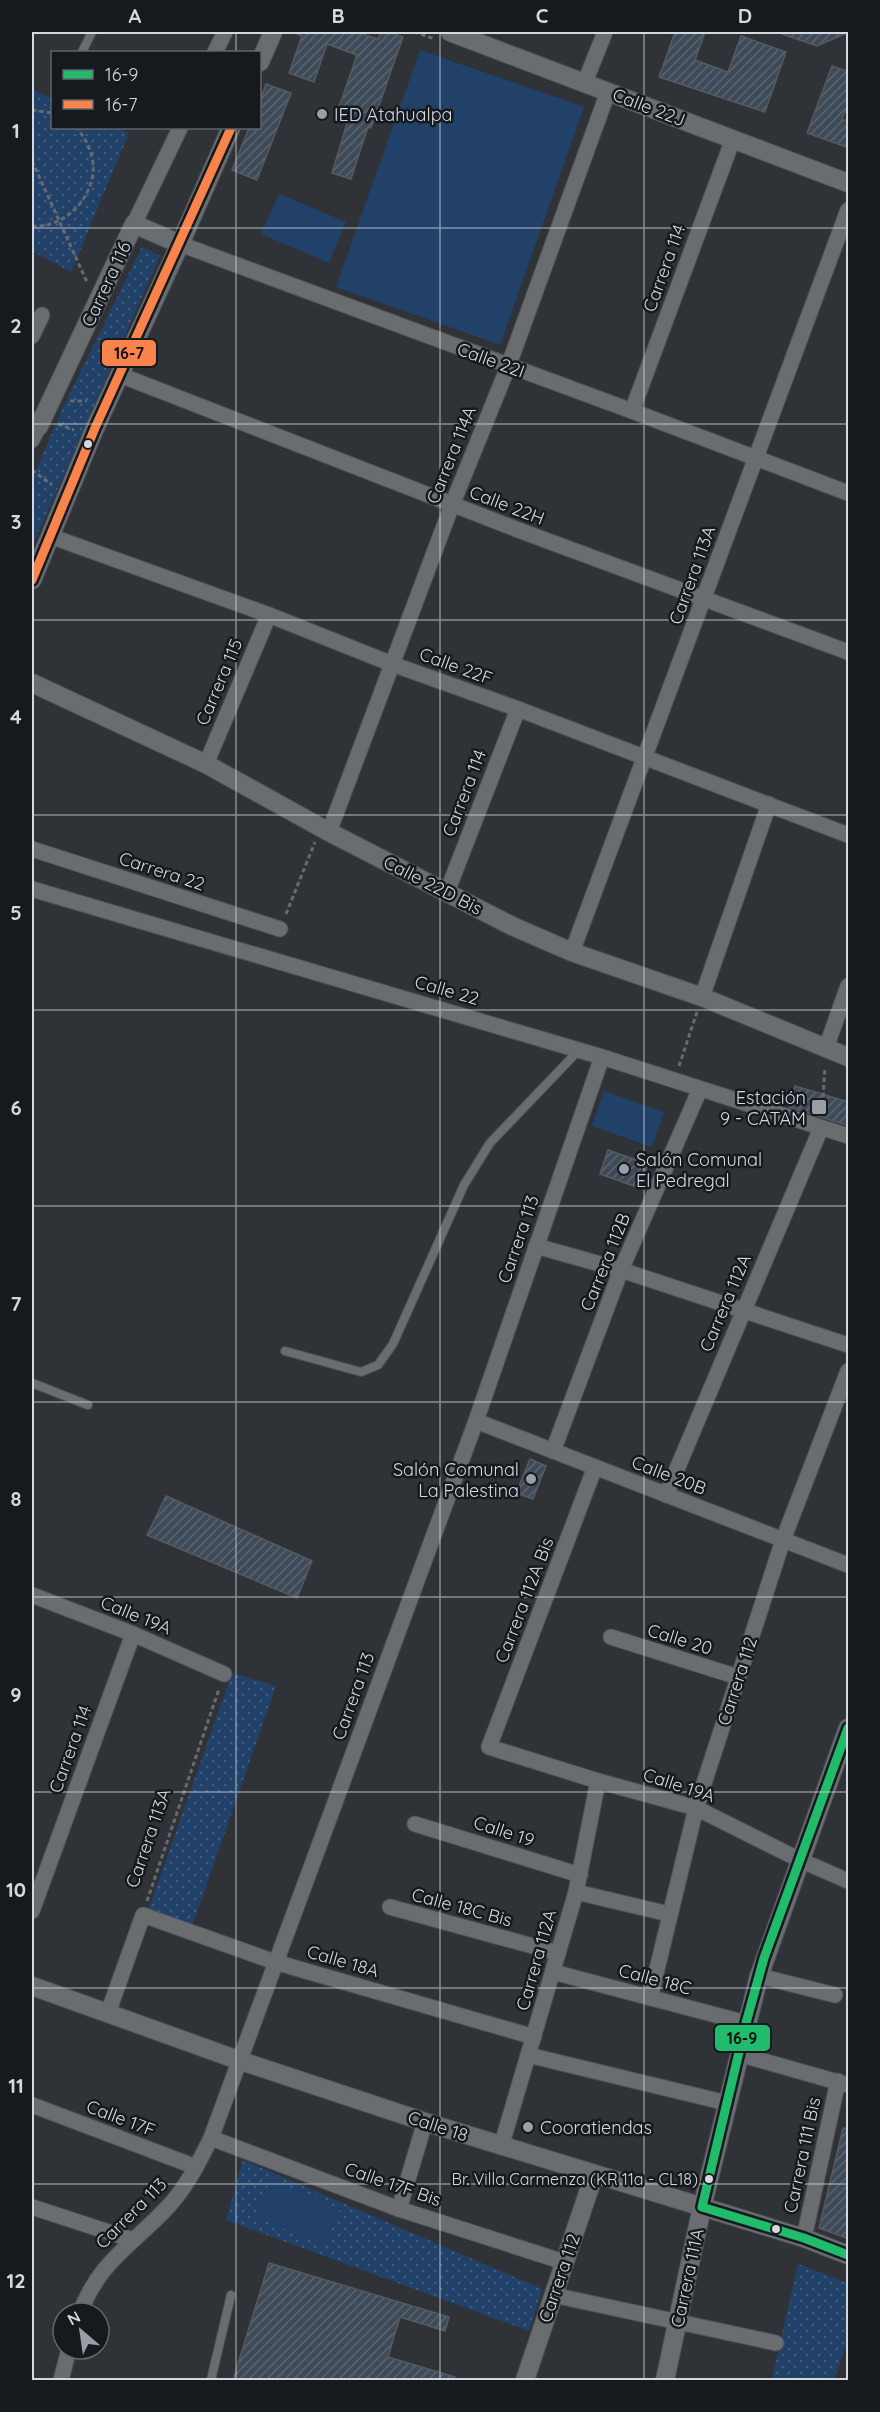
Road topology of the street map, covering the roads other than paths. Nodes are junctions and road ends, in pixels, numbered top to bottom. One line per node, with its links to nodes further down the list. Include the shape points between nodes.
1 (92, 32): 6 (lane)
2 (225, 32): 7 (street)
3 (273, 32): 8 (street)
4 (450, 32): 9 (street, Calle 22J)
5 (605, 32): 9 (street)
6 (82, 51)
7 (216, 51)
8 (261, 60)
9 (585, 82): 10 (street, Calle 22J)
10 (608, 92): 13 (street, Calle 22J); 20 (street, Carrera 114A)
11 (180, 129): 16 (street, Carrera 116)
12 (231, 129): 17 (street)
13 (733, 139): 14 (street, Calle 22J); 22 (street, Carrera 114)
14 (849, 183)
15 (849, 210): 24 (street, Carrera 113A)
16 (134, 224): 17 (street, Calle 22I); 23 (street, Carrera 116)
17 (180, 244): 20 (street, Calle 22I); 21 (street)
18 (42, 315): 19 (street)
19 (32, 336)
20 (508, 366): 22 (street, Calle 22I); 26 (street, Carrera 114A)
21 (120, 375): 26 (street, Calle 22H); 27 (street)
22 (632, 411): 24 (street, Calle 22I)
23 (39, 421)
24 (756, 459): 25 (street, Calle 22I); 29 (street, Carrera 113A)
25 (849, 493)
26 (452, 505): 29 (street, Calle 22H); 32 (street, Carrera 114A)
27 (50, 536): 28 (street); 30 (street, Calle 22F)
28 (32, 580)
29 (704, 599): 31 (street, Calle 22H); 35 (street, Carrera 113A)
30 (268, 615): 32 (street, Calle 22F); 36 (street, Carrera 115)
31 (849, 652)
32 (392, 664): 34 (street, Calle 22F); 38 (street, Carrera 114A)
33 (32, 683): 36 (street, Calle 22D Bis)
34 (518, 709): 35 (street, Calle 22F); 42 (street, Carrera 114)
35 (645, 757): 37 (street, Calle 22F); 44 (street, Carrera 113A)
36 (206, 764): 38 (street, Calle 22D Bis)
37 (769, 804): 39 (street, Calle 22F); 46 (street)
38 (325, 830): 42 (street, Calle 22D Bis)
39 (849, 835)
40 (32, 849): 43 (street, Carrera 22)
41 (32, 889): 48 (street, Calle 22)
42 (447, 892): 44 (street, Calle 22D Bis)
43 (279, 929)
44 (572, 952): 46 (street, Calle 22D Bis)
45 (849, 986): 47 (street)
46 (702, 996): 47 (street, Calle 22D Bis)
47 (826, 1048): 50 (street, Calle 22D Bis)
48 (579, 1050): 49 (street, Calle 22); 58 (lane, via 490,1143 464,1185 393,1344 378,1365 361,1372)
49 (603, 1057): 51 (street, Calle 22); 54 (street, Carrera 113)
50 (849, 1057)
51 (700, 1089): 52 (street, Calle 22); 55 (street, Carrera 112B)
52 (821, 1128): 53 (street, Calle 22); 56 (street, Carrera 112A)
53 (849, 1136)
54 (536, 1246): 55 (street); 62 (street, Carrera 113)
55 (621, 1270): 56 (street); 63 (street, Carrera 112B)
56 (743, 1311): 57 (street); 65 (street, Carrera 112A)
57 (849, 1345)
58 (285, 1352)
59 (849, 1371): 66 (street, Carrera 112)
60 (32, 1383): 61 (lane)
61 (88, 1405)
62 (476, 1421): 63 (street, Calle 20B); 87 (street, Carrera 113)
63 (553, 1451): 64 (street, Calle 20B)
64 (595, 1467): 65 (street, Calle 20B); 74 (street, Carrera 112A Bis)
65 (666, 1495): 66 (street, Calle 20B)
66 (783, 1540): 67 (street, Calle 20B); 72 (street, Carrera 112)
67 (849, 1565)
68 (32, 1595): 69 (street, Calle 19A)
69 (133, 1634): 71 (street, Calle 19A); 83 (street, Carrera 114)
70 (611, 1637): 72 (street, Calle 20)
71 (224, 1674)
72 (738, 1677): 76 (street, Carrera 112)
73 (849, 1728): 78 (street, Carrera 111A)
74 (489, 1747): 75 (street, Calle 19A)
75 (598, 1781): 76 (street, Calle 19A); 79 (street, Carrera 112A)
76 (696, 1808): 78 (street, Calle 19A); 84 (street, Carrera 112)
77 (415, 1824): 79 (street, Calle 19)
78 (800, 1860): 80 (street, Calle 19A); 89 (street, Carrera 111A)
79 (580, 1875): 81 (street, Carrera 112A)
80 (849, 1881)
81 (576, 1892): 84 (street); 86 (street, Carrera 112A)
82 (390, 1907): 86 (street, Calle 18C Bis)
83 (32, 1911)
84 (669, 1914): 92 (street, Carrera 112)
85 (143, 1915): 87 (street, Calle 18A); 93 (street, Carrera 113A)
86 (558, 1953): 88 (street, Carrera 112A)
87 (275, 1962): 95 (street, Calle 18A); 98 (street, Carrera 113)
88 (553, 1972): 92 (street, Calle 18C); 95 (street, Carrera 112A)
89 (759, 1976): 91 (street); 94 (street, Carrera 111A)
90 (32, 1986): 93 (street, Calle 18)
91 (835, 1995)
92 (650, 1998): 94 (street, Calle 18C)
93 (108, 2013): 98 (street, Calle 18)
94 (746, 2023): 96 (street, Carrera 111A)
95 (534, 2037): 97 (street, Carrera 112A)
96 (739, 2054): 99 (street); 100 (street, Carrera 111A)
97 (528, 2055): 100 (street); 104 (street, Carrera 112A)
98 (241, 2061): 102 (street, Calle 18); 103 (street, Carrera 113)
99 (843, 2083): 110 (street, Carrera 111 Bis)
100 (727, 2103): 108 (street, Carrera 111A)
101 (32, 2105): 105 (street, Calle 17F)
102 (425, 2122): 104 (street, Calle 18); 109 (street)
103 (211, 2138): 105 (street, Carrera 113); 109 (street, Calle 17F Bis)
104 (501, 2147): 106 (street, Calle 18)
105 (196, 2167): 111 (street, Carrera 113, via 165,2211)
106 (594, 2175): 108 (street, Calle 18); 113 (street, Carrera 112)
107 (32, 2207): 111 (street)
108 (702, 2207): 110 (street, Calle 18); 117 (street, Carrera 111A)
109 (399, 2209): 113 (street, Calle 17F Bis)
110 (804, 2238): 112 (street, Calle 18)
111 (133, 2240): 116 (street, Carrera 113, via 108,2263)
112 (849, 2255)
113 (564, 2262): 115 (street, Carrera 112)
114 (231, 2295): 121 (lane)
115 (553, 2295): 117 (street); 122 (street, Carrera 112)
116 (85, 2301)
117 (678, 2322): 118 (street); 123 (street, Carrera 111A)
118 (776, 2343)
119 (66, 2361): 120 (street)
120 (61, 2380)
121 (211, 2380)
122 (527, 2380)
123 (665, 2380)

